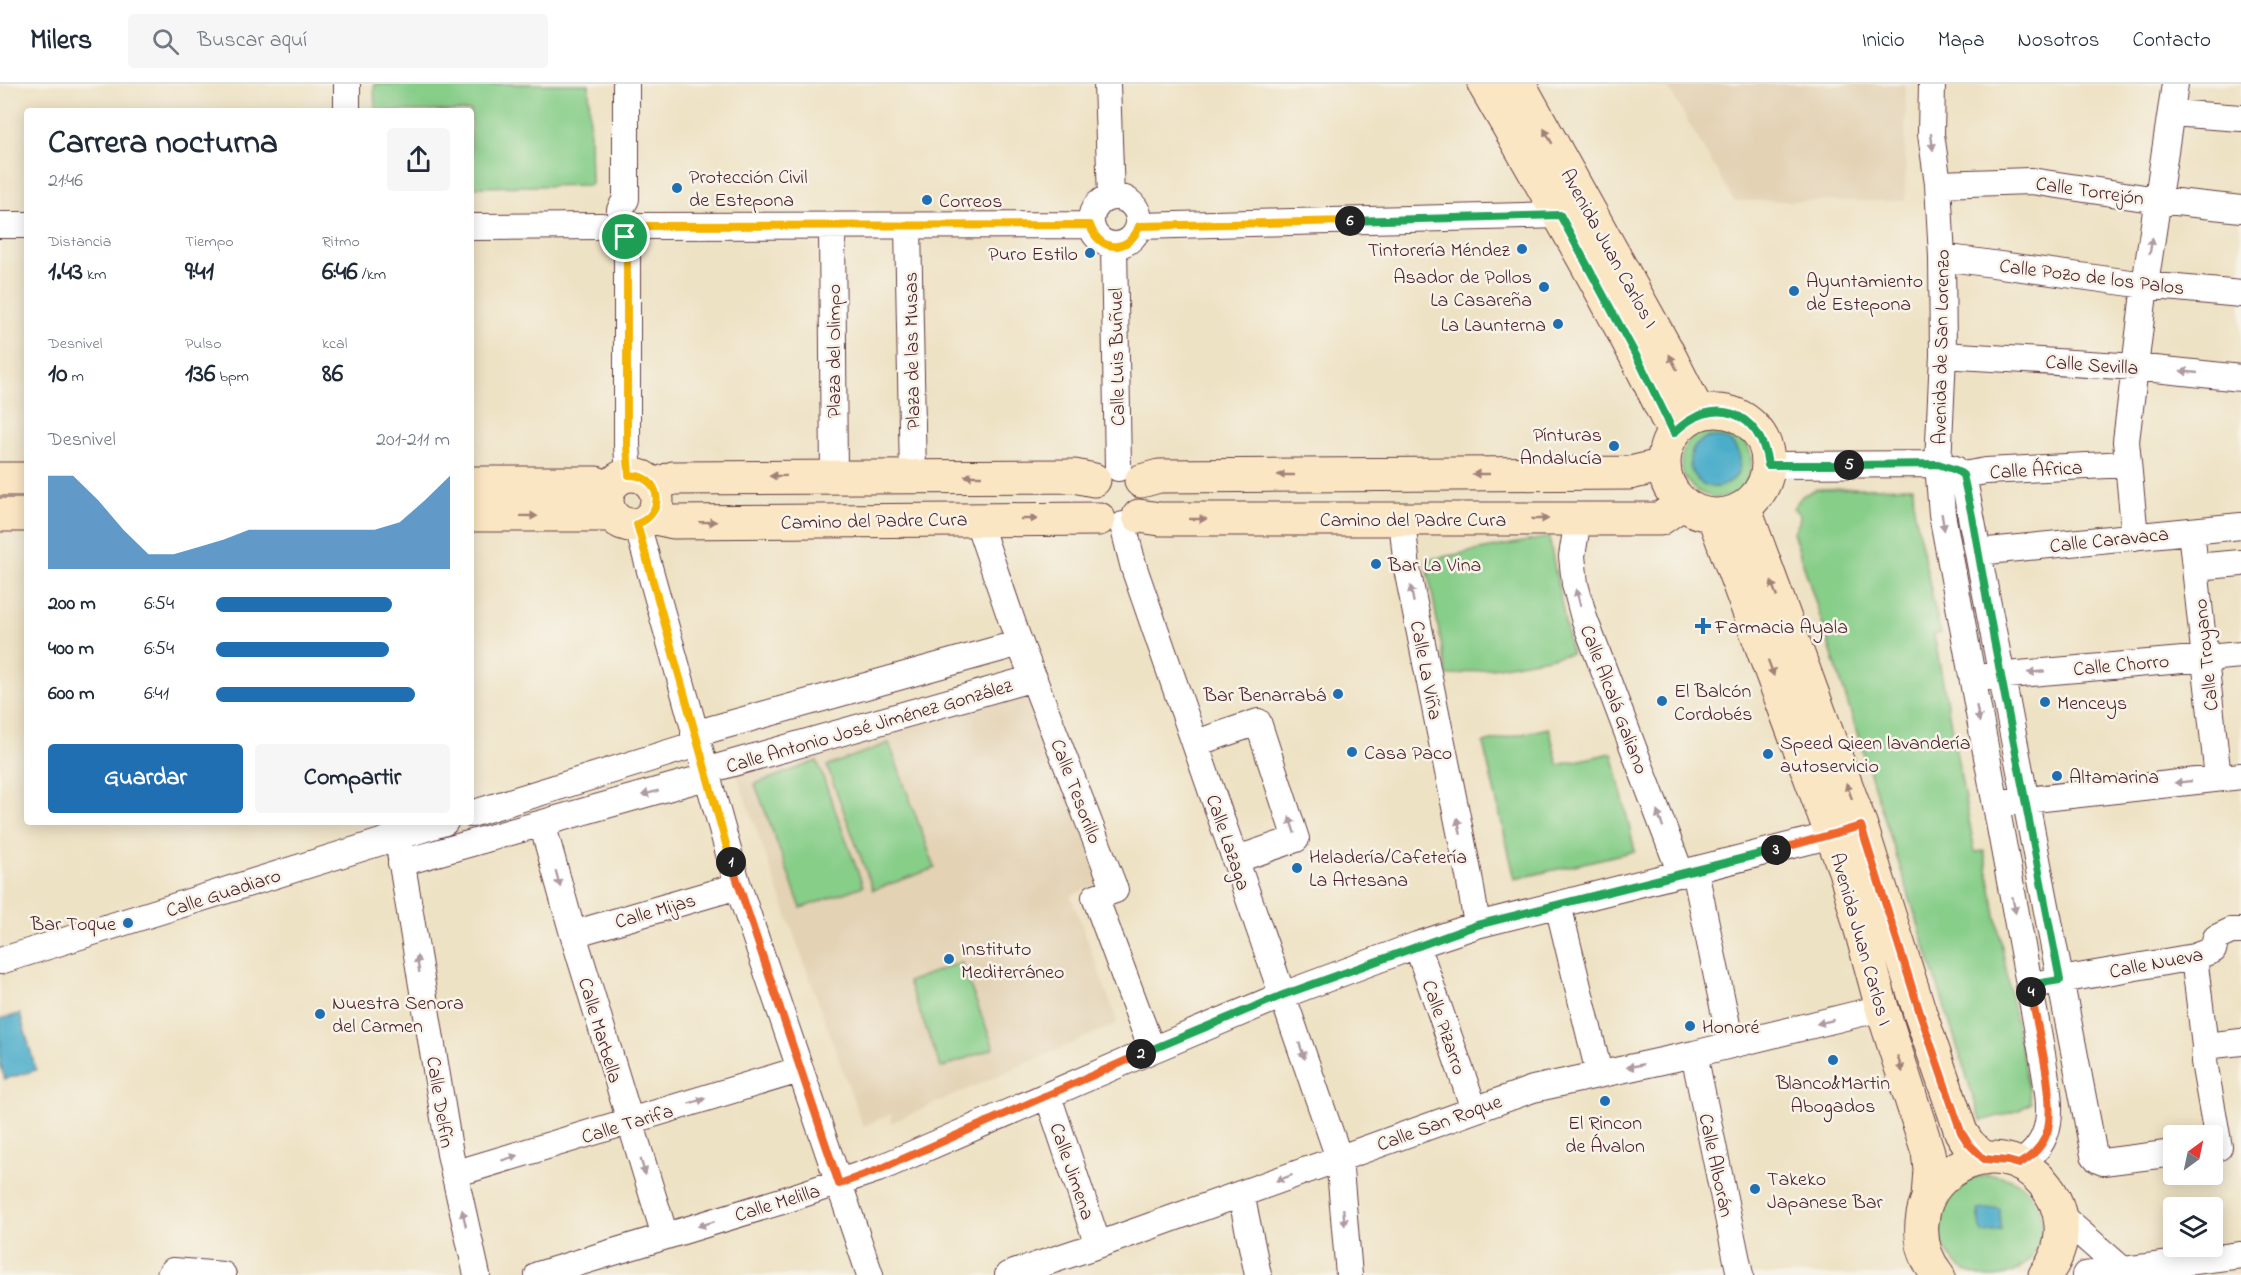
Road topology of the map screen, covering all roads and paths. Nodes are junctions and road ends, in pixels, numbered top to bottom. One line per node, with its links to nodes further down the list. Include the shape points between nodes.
1 (347, 84): 8 (street)
2 (626, 84): 18 (street, via 626,199)
3 (1107, 84): 12 (street)
4 (1484, 84): 15 (main road, Avenida Juan Carlos I)
5 (1519, 84): 31 (main road, Avenida Juan Carlos I, one-way to 5)
6 (1932, 84): 11 (street, Avenida de San Lorenzo, one-way to 11, via 1931,134)
7 (2175, 84): 9 (street)
8 (347, 108)
9 (2171, 113): 10 (street); 13 (street)
10 (2241, 118)
11 (1938, 184): 13 (street, Calle Torrejón, via 2031,181); 25 (street, Avenida de San Lorenzo)
12 (1111, 197): 19 (street, via 1095,207); 22 (street, via 1129,201)
13 (2158, 200): 14 (street, Calle Torrejón); 26 (street, one-way to 13)
14 (2241, 208)
15 (1560, 215): 22 (street); 32 (main road, Avenida Juan Carlos I)
16 (0, 225): 17 (street)
17 (24, 225)
18 (619, 225): 20 (street); 23 (street); 44 (street, via 627,254 627,445)
19 (1090, 225): 21 (street); 24 (street, via 1096,238)
20 (832, 226): 21 (street); 38 (street, Plaza del Olimpo)
21 (908, 226): 39 (street, Plaza de las Musas)
22 (1139, 226): 24 (street, via 1130,240)
23 (474, 227)
24 (1114, 246): 40 (street, Calle Luis Buñuel)
25 (1942, 257): 26 (street, Calle Pozo de los Palos); 28 (street, Avenida de San Lorenzo)
26 (2145, 285): 27 (street, Calle Pozo de los Palos); 29 (street)
27 (2241, 294)
28 (1943, 355): 29 (street, Calle Sevilla); 33 (street, Avenida de San Lorenzo)
29 (2136, 367): 30 (street, Calle Sevilla, one-way to 29); 34 (street, via 2126,441)
30 (2241, 378)
31 (1700, 414): 32 (main road, via 1685,421); 36 (main road, via 1716,411 1747,422 1759,433)
32 (1674, 433): 35 (main road, via 1666,448)
33 (1938, 464): 36 (street, Calle África); 37 (street, Calle África); 66 (street, Avenida de San Lorenzo, one-way to 66, via 1942,514)
34 (2128, 464): 37 (street, Calle África); 57 (street)
35 (1665, 465): 40 (main road, Camino del Padre Cura, one-way to 40, via 1630,473); 45 (main road, via 1670,486)
36 (1768, 465): 46 (main road, via 1757,496)
37 (1963, 475): 58 (street)
38 (834, 476): 39 (main road, Camino del Padre Cura); 44 (main road, Camino del Padre Cura, one-way to 44, via 673,478)
39 (913, 476): 40 (main road, Camino del Padre Cura, one-way to 39)
40 (1118, 476): 54 (main road, via 1145,489 1146,499 1144,508); 54 (main road, via 1089,496 1090,505)
41 (0, 479): 42 (main road)
42 (24, 479)
43 (474, 483): 44 (main road, Camino del Padre Cura, via 596,483)
44 (632, 501): 49 (main road, Camino del Padre Cura, one-way to 44); 51 (main road, Camino del Padre Cura, one-way to 51, via 673,522); 67 (street)
45 (1683, 503): 50 (main road); 53 (main road, Camino del Padre Cura, via 1659,519)
46 (1744, 507): 50 (main road); 77 (main road, Avenida Juan Carlos I, one-way to 46)
47 (0, 515): 48 (main road)
48 (24, 515)
49 (474, 515)
50 (1713, 515): 77 (main road, Avenida Juan Carlos I, one-way to 77)
51 (977, 519): 54 (main road, Camino del Padre Cura, one-way to 54); 61 (street, Calle Tesorillo)
52 (1402, 519): 53 (main road, Camino del Padre Cura, one-way to 53); 54 (main road, Camino del Padre Cura, one-way to 52); 83 (street, Calle La Viña, one-way to 52, via 1407,569)
53 (1578, 519): 80 (street, Calle Alcalá Galiano, one-way to 53, via 1584,618 1572,556)
54 (1120, 520): 68 (street, Calle Lazaga)
55 (2241, 526): 56 (street, Calle Caravaca)
56 (2191, 531): 57 (street, Calle Caravaca); 60 (street, Calle Troyano)
57 (2135, 537): 58 (street, Calle Caravaca)
58 (1978, 552): 64 (street)
59 (2241, 563): 60 (street)
60 (2195, 567): 63 (street, Calle Troyano)
61 (1017, 634): 65 (street, Calle Tesorillo); 67 (street, Calle Antonio José Jiménez González)
62 (2241, 655): 63 (street, Calle Chorro)
63 (2206, 657): 64 (street, Calle Chorro, one-way to 64); 70 (street, Calle Troyano)
64 (2002, 675): 66 (street); 71 (street)
65 (1034, 678): 69 (street, Calle Antonio José Jiménez González); 97 (street, Calle Tesorillo, via 1115,890 1095,897)
66 (1971, 679): 72 (street, Avenida de San Lorenzo, one-way to 72)
67 (696, 739): 69 (street); 73 (street)
68 (1196, 743): 78 (street, Calle Lazaga); 78 (street, one-way to 68, via 1296,839 1258,722)
69 (706, 774): 74 (street, one-way to 74); 81 (street)
70 (2230, 777): 71 (street, one-way to 71)
71 (2026, 800): 72 (street); 89 (street)
72 (1995, 805): 90 (street, Avenida de San Lorenzo, one-way to 90)
73 (474, 813)
74 (542, 823): 79 (street); 85 (street, Calle Marbella, one-way to 85)
75 (427, 825): 76 (street, Calle Guadiaro)
76 (397, 830): 79 (street, Calle Delfín); 88 (street, Calle Guadiaro)
77 (1846, 831): 80 (street, Calle Melilla); 92 (main road, Avenida Juan Carlos I, via 1845,871); 108 (main road, Avenida Juan Carlos I, via 1920,1013 1961,1132)
78 (1235, 860): 91 (street, Calle Lazaga)
79 (401, 863): 110 (street, Calle Delfín, one-way to 79)
80 (1688, 872): 82 (street, Calle Melilla); 95 (street, Calle Alcalá Galiano)
81 (738, 886): 85 (street, Calle Mijas); 100 (street)
82 (1558, 905): 83 (street, Calle Melilla); 101 (street)
83 (1477, 925): 86 (street, Calle Melilla)
84 (2241, 931): 87 (street, Calle Nueva, via 2216,938 2213,950)
85 (573, 934): 104 (street, Calle Marbella)
86 (1417, 945): 91 (street, Calle Melilla); 103 (street, Calle Pizarro)
87 (2194, 957): 89 (street, Calle Nueva); 96 (street)
88 (0, 962)
89 (2060, 980): 90 (street); 98 (street)
90 (2029, 985): 93 (street, Avenida de San Lorenzo)
91 (1283, 995): 97 (street, Calle Melilla); 107 (street, Calle Lazaga, one-way to 107)
92 (1882, 1008): 95 (street, Calle San Roque, one-way to 95); 113 (main road, Avenida Juan Carlos I, one-way to 113, via 1928,1152)
93 (2039, 1039): 98 (street, via 2054,1049); 109 (street, Avenida de San Lorenzo, via 2050,1109 2047,1131 2036,1152)
94 (2241, 1042): 96 (street)
95 (1731, 1044): 99 (street, Calle San Roque)
96 (2205, 1046): 105 (street, via 2204,1062)
97 (1152, 1050): 102 (street, Calle Melilla)
98 (2073, 1050): 106 (street, via 2098,1160)
99 (1694, 1054): 101 (street, Calle San Roque, one-way to 101); 127 (street, Calle Alborán)
100 (799, 1070): 104 (street, Calle Tarifa, one-way to 100); 111 (street)
101 (1599, 1073): 103 (street, Calle San Roque)
102 (1048, 1096): 111 (street, Calle Melilla); 116 (street, Calle Jimena)
103 (1474, 1109): 107 (street, Calle San Roque)
104 (629, 1122): 110 (street, Calle Tarifa, one-way to 104); 115 (street, Calle Marbella, one-way to 115)
105 (2224, 1146)
106 (2163, 1154)
107 (1340, 1158): 112 (street, Calle San Roque, one-way to 112); 126 (street, Calle Lazaga, one-way to 126)
108 (1984, 1159): 109 (main road); 113 (main road, via 1945,1176)
109 (2019, 1164): 114 (main road, via 2047,1185)
110 (454, 1174): 121 (street, Calle Delfín, one-way to 110)
111 (839, 1184): 115 (street, Calle Melilla, one-way to 115); 123 (street)
112 (1241, 1194): 116 (street, Calle San Roque); 125 (street)
113 (1928, 1198): 128 (main road, Avenida Juan Carlos I, via 1921,1236)
114 (2061, 1216): 118 (street); 129 (main road, via 2058,1252)
115 (665, 1236): 122 (street, Calle Melilla)
116 (1098, 1245): 124 (street, Calle San Roque)
117 (2241, 1255): 118 (street)
118 (2124, 1271): 130 (street)
119 (171, 1273): 120 (street)
120 (223, 1275)
121 (477, 1275)
122 (538, 1275)
123 (870, 1275)
124 (1008, 1275)
125 (1258, 1275)
126 (1349, 1275)
127 (1740, 1275)
128 (1938, 1275)
129 (2045, 1275)
130 (2085, 1275)

